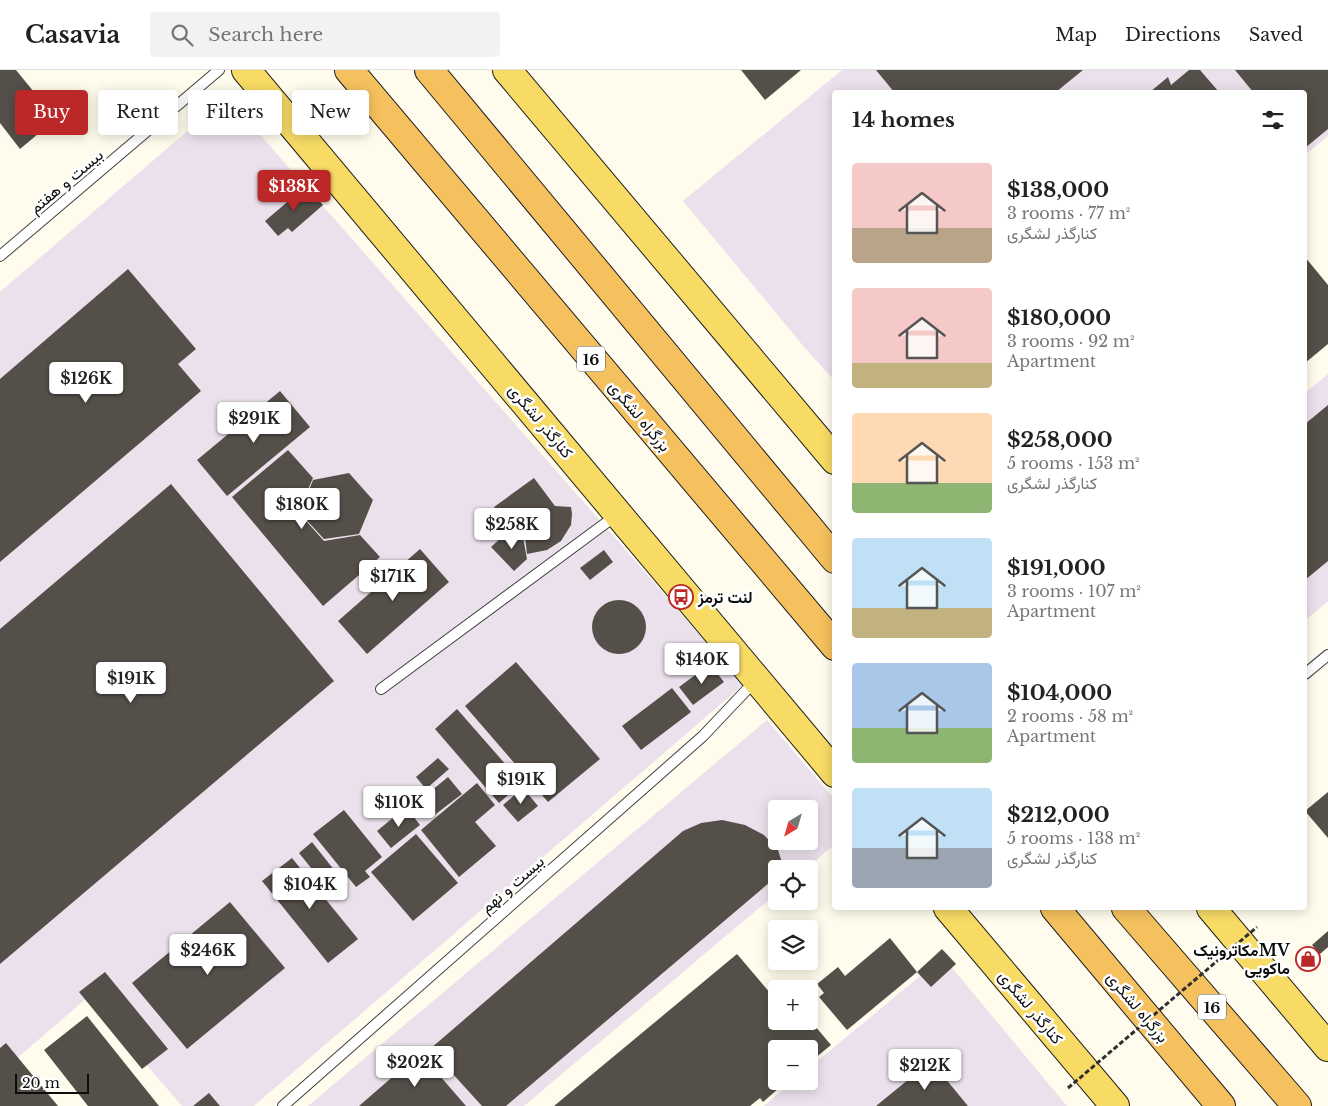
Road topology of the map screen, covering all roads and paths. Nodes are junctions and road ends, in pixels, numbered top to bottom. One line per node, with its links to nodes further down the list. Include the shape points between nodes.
1 (219, 70): 6 (lane, بیست و هفتم)
2 (246, 70): 8 (main road, کنارگذر لشگری)
3 (349, 70): 10 (highway, بزرگراه لشگری / 16)
4 (429, 70): 9 (highway)
5 (507, 70): 7 (main road)
6 (0, 256)
7 (832, 456)
8 (618, 514): 13 (main road, کنارگذر لشگری); 14 (lane)
9 (832, 556)
10 (832, 642)
11 (1328, 655): 12 (lane)
12 (1307, 672)
13 (757, 680): 15 (main road, کنارگذر لشگری); 23 (lane, بیست و نهم, via 703,736)
14 (381, 689)
15 (832, 769)
16 (950, 910): 24 (main road, کنارگذر لشگری)
17 (1057, 910): 25 (highway, بزرگراه لشگری)
18 (1128, 910): 26 (highway, 16)
19 (1213, 910): 21 (main road)
20 (1257, 927): 22 (path, bridge)
21 (1328, 1047)
22 (1068, 1088)
23 (284, 1106)
24 (1115, 1106)
25 (1221, 1106)
26 (1297, 1106)

